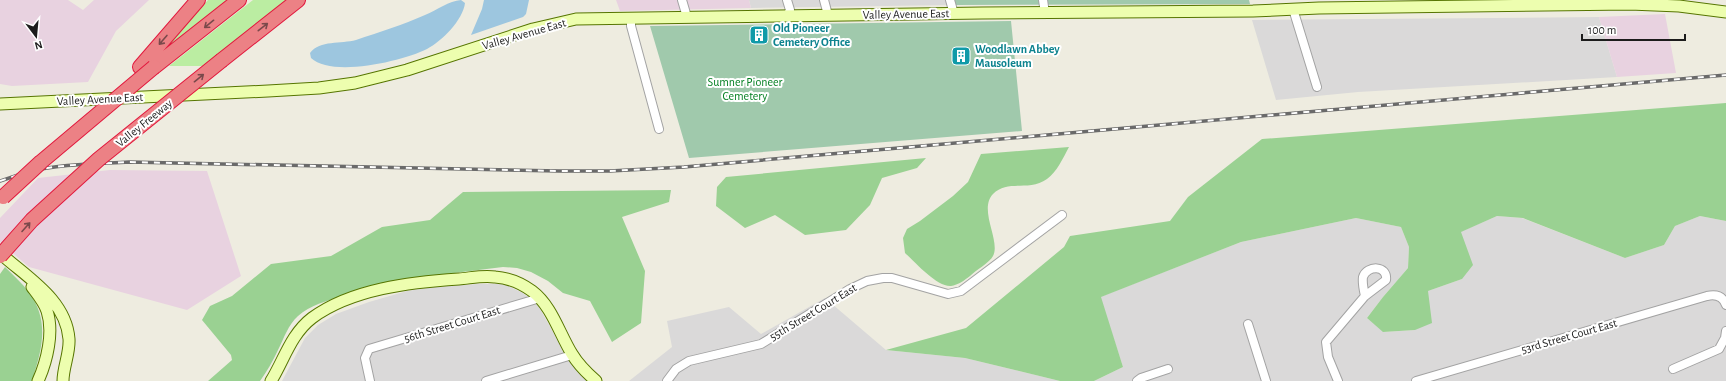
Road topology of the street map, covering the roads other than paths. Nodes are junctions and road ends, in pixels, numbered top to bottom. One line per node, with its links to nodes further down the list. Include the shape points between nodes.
1 (198, 0): 23 (highway, one-way to 23, bridge, via 140,67 60,136)
2 (239, 0): 23 (highway, one-way to 23, bridge, via 154,67 41,162)
3 (298, 0): 25 (highway, Valley Freeway, one-way to 3, bridge, via 32,220 99,159)
4 (682, 0): 18 (street)
5 (787, 0): 17 (street, via 790,10)
6 (824, 0): 16 (street)
7 (950, 0): 15 (street)
8 (1043, 0): 14 (street)
9 (1630, 2): 11 (main road, Valley Avenue East); 13 (main road, Valley Avenue East)
10 (1401, 3): 11 (main road, Valley Avenue East); 12 (main road, Valley Avenue East)
11 (1560, 3)
12 (1293, 9): 14 (main road, Valley Avenue East); 20 (street)
13 (1726, 12)
14 (1045, 13): 15 (main road, Valley Avenue East)
15 (954, 14): 16 (main road, Valley Avenue East)
16 (828, 15): 17 (main road, Valley Avenue East)
17 (787, 16): 18 (main road, Valley Avenue East)
18 (687, 17): 19 (main road, Valley Avenue East)
19 (631, 18): 21 (main road, Valley Avenue East, via 576,19 558,23 400,72 355,83 319,88); 22 (street, via 631,26)
20 (1317, 87)
21 (0, 104)
22 (660, 130)
23 (2, 199)
24 (1062, 215): 41 (street, 55th Street Court East, via 962,291 948,294 937,292 892,278 867,281 761,344 689,361 676,369)
25 (0, 254): 26 (main road)
26 (17, 268): 35 (main road, via 40,298 48,316 47,350); 36 (main road, via 48,294 64,317 69,344)
27 (1365, 296): 44 (street, via 1326,342 1328,357)
28 (540, 298): 32 (main road, via 553,317); 37 (main road, via 517,282 494,276 413,282 350,299 330,307 301,328 289,345); 38 (street, 56th Street Court East, via 373,347 366,353 365,362)
29 (1724, 301): 45 (street, 53rd Street Court East, via 1716,295 1707,296)
30 (1248, 324): 43 (street)
31 (1726, 331): 34 (street, via 1719,349)
32 (572, 355): 39 (street); 40 (main road)
33 (1168, 369): 42 (street)
34 (1673, 369)
35 (38, 381)
36 (63, 381)
37 (271, 381)
38 (370, 381)
39 (486, 381)
40 (596, 381)
41 (667, 381)
42 (1137, 381)
43 (1266, 381)
44 (1338, 381)
45 (1416, 381)

